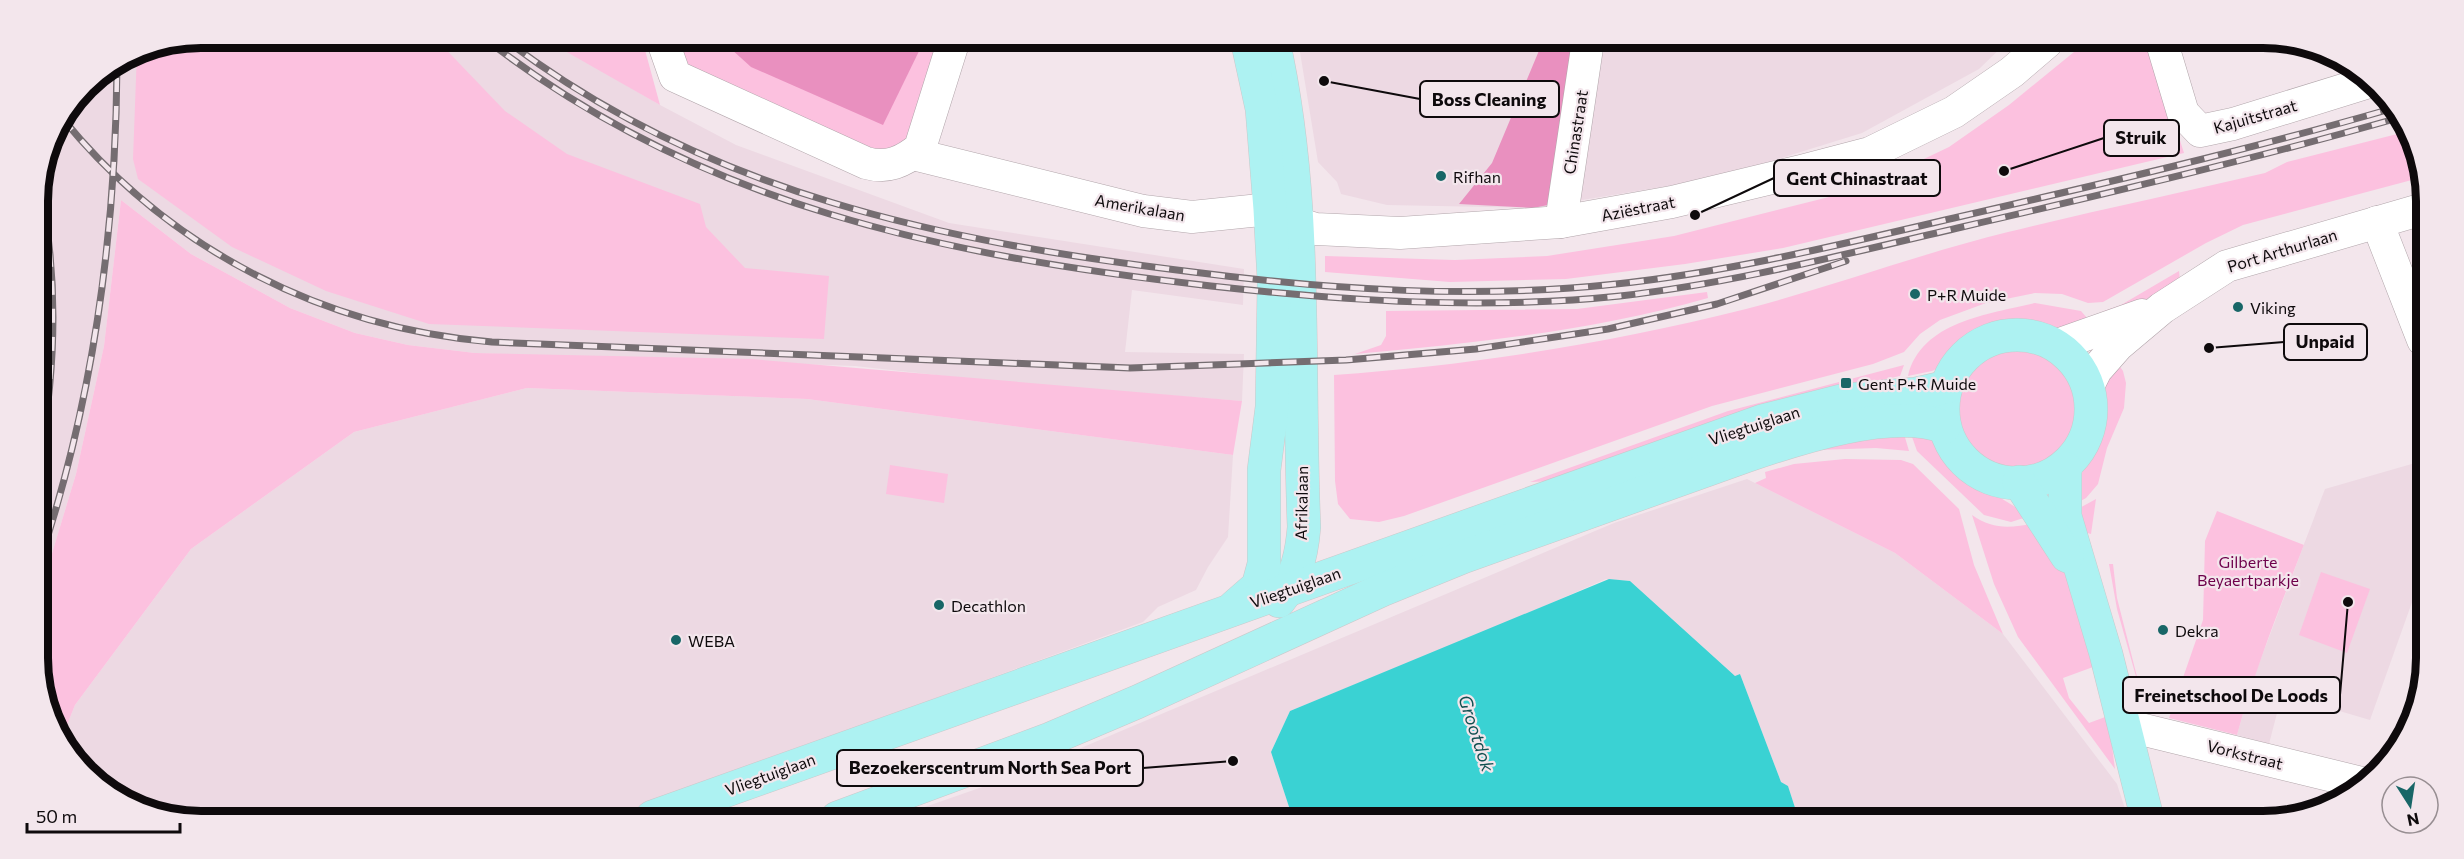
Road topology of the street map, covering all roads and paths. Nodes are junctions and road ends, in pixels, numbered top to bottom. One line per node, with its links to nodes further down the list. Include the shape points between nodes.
1 (666, 48): 9 (street, via 675,76 866,163 881,167)
2 (951, 48): 9 (street, via 920,148)
3 (1249, 48): 10 (main road, Afrikalaan, via 1262,109)
4 (1275, 48): 14 (main road, Afrikalaan)
5 (1587, 48): 12 (street, Chinastraat)
6 (2040, 48): 12 (street, Aziëstraat, via 1954,112 1870,153 1672,202)
7 (2164, 48): 8 (street, Kajuitstraat, via 2183,113 2200,131)
8 (2362, 84)
9 (912, 154): 10 (street, Amerikalaan, via 1143,211 1192,217)
10 (1270, 209): 24 (main road, Afrikalaan, via 1274,281 1272,407 1264,470)
11 (2416, 211): 13 (street, Port Arthurlaan)
12 (1561, 222): 14 (street, Aziëstraat, via 1400,233 1316,229)
13 (2377, 222): 15 (street, Port Arthurlaan, via 2227,266); 16 (street)
14 (1299, 224): 23 (main road, Afrikalaan)
15 (2162, 308): 17 (street, Port Arthurlaan); 18 (street, Port Arthurlaan, via 2112,351)
16 (2416, 322)
17 (2057, 345): 18 (main road, via 2078,366); 19 (main road, via 2025,335 1985,341 1961,360)
18 (2088, 386): 21 (main road, via 2088,430)
19 (1946, 387): 20 (main road); 25 (main road, Vliegtuiglaan, via 1845,400 1762,421)
20 (1944, 427): 22 (main road, via 1963,460 1979,472); 29 (main road, Vliegtuiglaan, via 1930,422 1900,421 1828,431 1790,441 1463,556)
21 (2065, 468): 22 (main road); 26 (main road, via 2065,516)
22 (2019, 482): 26 (main road)
23 (1303, 537): 25 (main road); 27 (main road, Afrikalaan)
24 (1263, 540): 27 (main road, Afrikalaan); 28 (main road, via 1258,586)
25 (1360, 564): 27 (main road, Vliegtuiglaan)
26 (2080, 573): 30 (main road)
27 (1289, 589): 28 (main road, Vliegtuiglaan); 29 (main road, via 1301,600); 31 (main road, via 1255,622 1219,643 1099,702 1016,736)
28 (1233, 608): 33 (main road, Vliegtuiglaan)
29 (1333, 612): 31 (main road, Vliegtuiglaan, via 1137,702)
30 (2124, 725): 32 (street, Vorkstraat); 35 (main road)
31 (994, 760): 34 (main road, Vliegtuiglaan)
32 (2353, 781)
33 (669, 811)
34 (856, 811)
35 (2146, 811)

